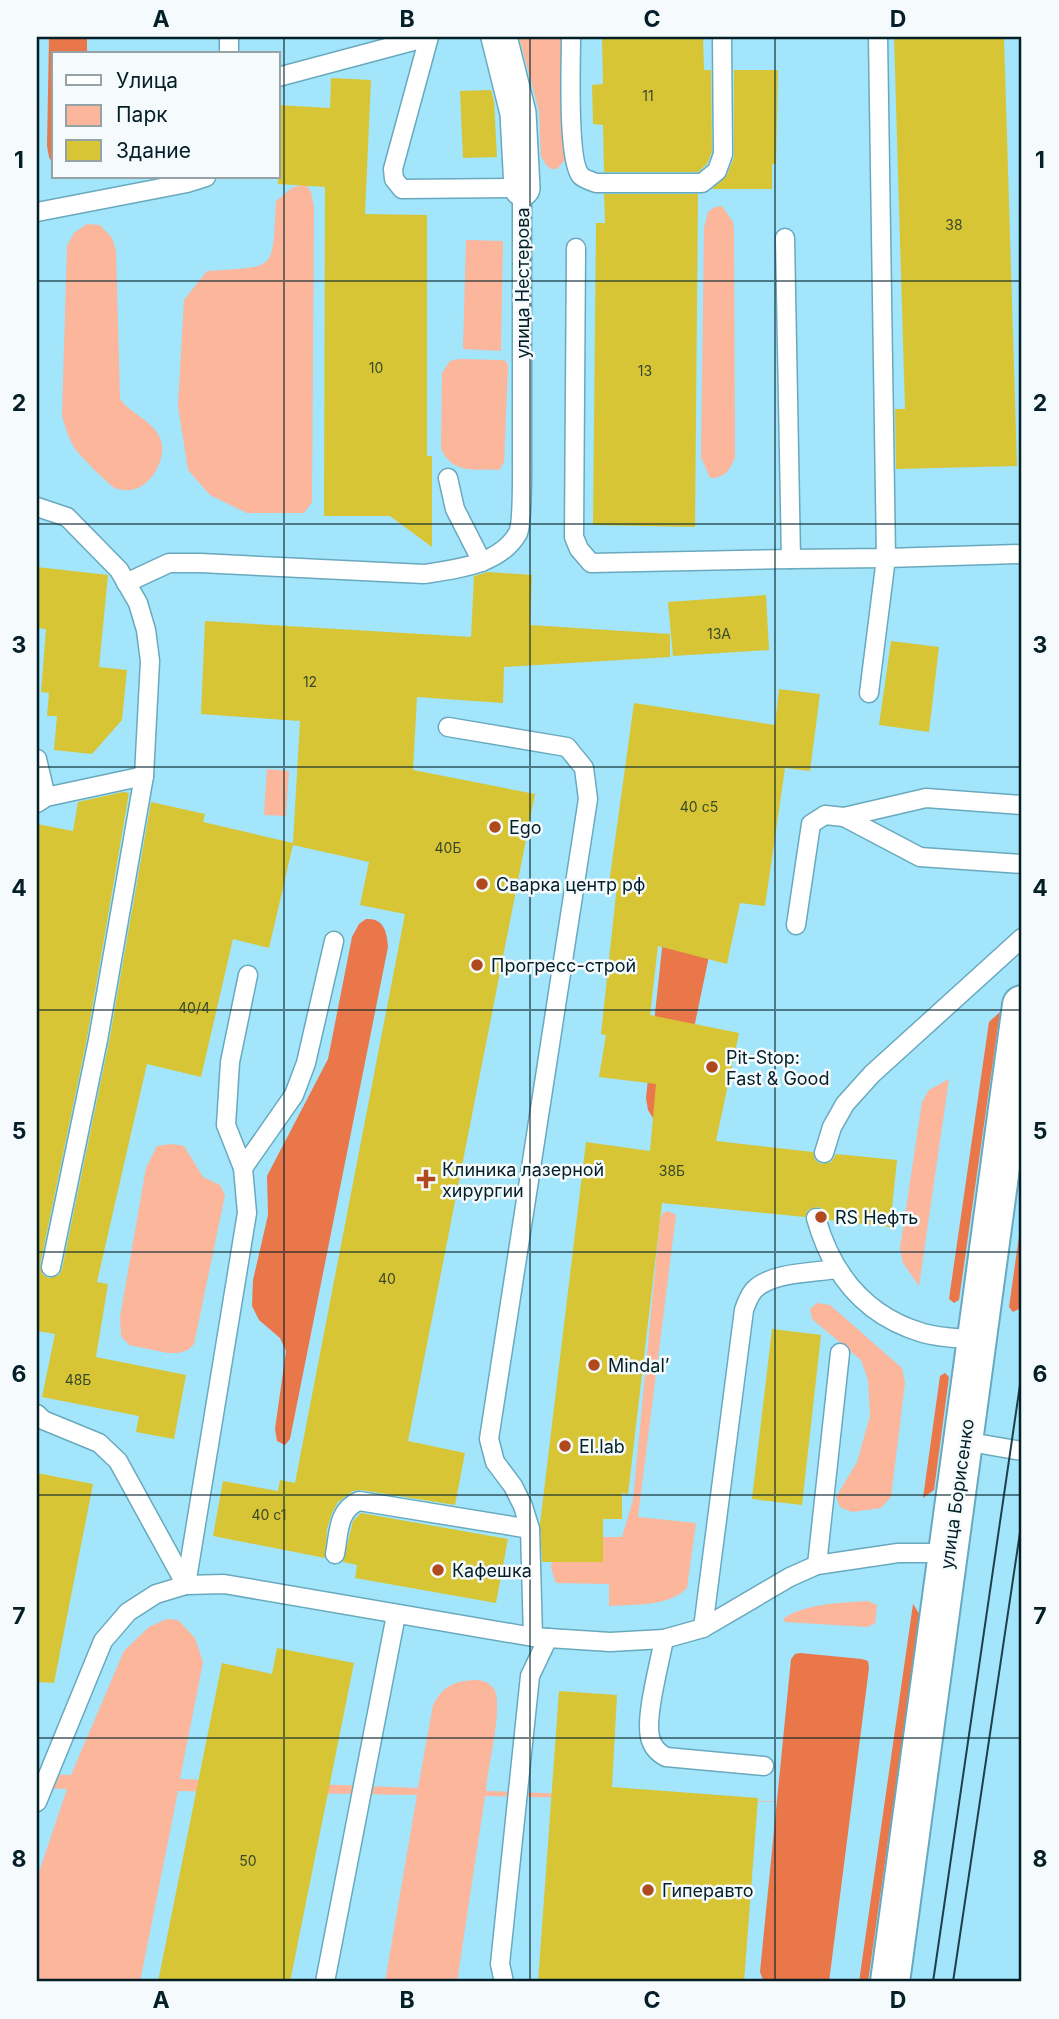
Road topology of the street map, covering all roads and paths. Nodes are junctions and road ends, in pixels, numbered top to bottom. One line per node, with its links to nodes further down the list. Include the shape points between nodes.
1 (428, 37): 6 (lane); 8 (lane, via 394,178 402,189)
2 (499, 37): 8 (street, улица Нестерова, via 518,113)
3 (570, 37): 4 (lane, via 572,141 581,177 596,183 702,183 717,171 723,154)
4 (722, 37)
5 (878, 37): 15 (lane)
6 (280, 76)
7 (203, 178): 9 (lane)
8 (522, 188): 17 (lane, улица Нестерова, via 519,531 501,551)
9 (37, 212)
10 (785, 238): 16 (lane)
11 (576, 248): 16 (lane, via 574,537 579,549 591,563)
12 (448, 478): 17 (lane, via 455,509)
13 (37, 507): 18 (lane, via 66,517 119,570)
14 (1022, 554): 15 (lane)
15 (886, 558): 16 (lane); 19 (lane)
16 (791, 559)
17 (482, 562): 18 (lane, via 424,573 169,564)
18 (126, 583): 22 (lane, via 138,603 150,662)
19 (869, 693)
20 (448, 727): 42 (lane, via 567,747 584,768 588,799 489,1439 495,1462 513,1486)
21 (37, 759): 23 (lane)
22 (144, 776): 23 (lane); 35 (lane)
23 (41, 800)
24 (1022, 805): 25 (lane, via 926,797)
25 (844, 817): 26 (lane, via 920,857); 27 (lane, via 825,815 811,824)
26 (1022, 864)
27 (796, 925)
28 (1022, 938): 32 (lane, via 872,1074 845,1104)
29 (334, 941): 33 (lane, via 306,1063 294,1095)
30 (248, 975): 33 (lane, via 230,1062 226,1125)
31 (1022, 1005): 37 (main road, улица Борисенко)
32 (824, 1153)
33 (243, 1168): 46 (lane, via 247,1213)
34 (816, 1219): 36 (lane)
35 (51, 1267)
36 (836, 1269): 37 (lane, via 856,1295 901,1325 926,1334); 48 (lane, via 765,1283 754,1290 744,1310)
37 (977, 1340): 40 (main road, улица Борисенко)
38 (840, 1353): 45 (lane)
39 (37, 1414): 46 (lane, via 99,1443 118,1461)
40 (964, 1441): 41 (lane); 43 (main road, улица Борисенко)
41 (1022, 1451)
42 (530, 1529): 44 (lane, via 359,1501 342,1513); 49 (lane)
43 (949, 1553): 45 (lane, via 898,1553); 55 (main road, улица Борисенко)
44 (335, 1554)
45 (817, 1565): 48 (lane)
46 (186, 1585): 47 (lane, via 223,1584); 52 (lane, via 156,1594 128,1612 103,1641)
47 (396, 1615): 49 (lane); 53 (lane)
48 (703, 1628): 50 (lane)
49 (540, 1637): 50 (lane, via 610,1642); 54 (lane, via 530,1676 500,1964)
50 (664, 1639): 51 (lane, via 649,1735 659,1753)
51 (764, 1766)
52 (37, 1802)
53 (325, 1982)
54 (504, 1982)
55 (890, 1982)

